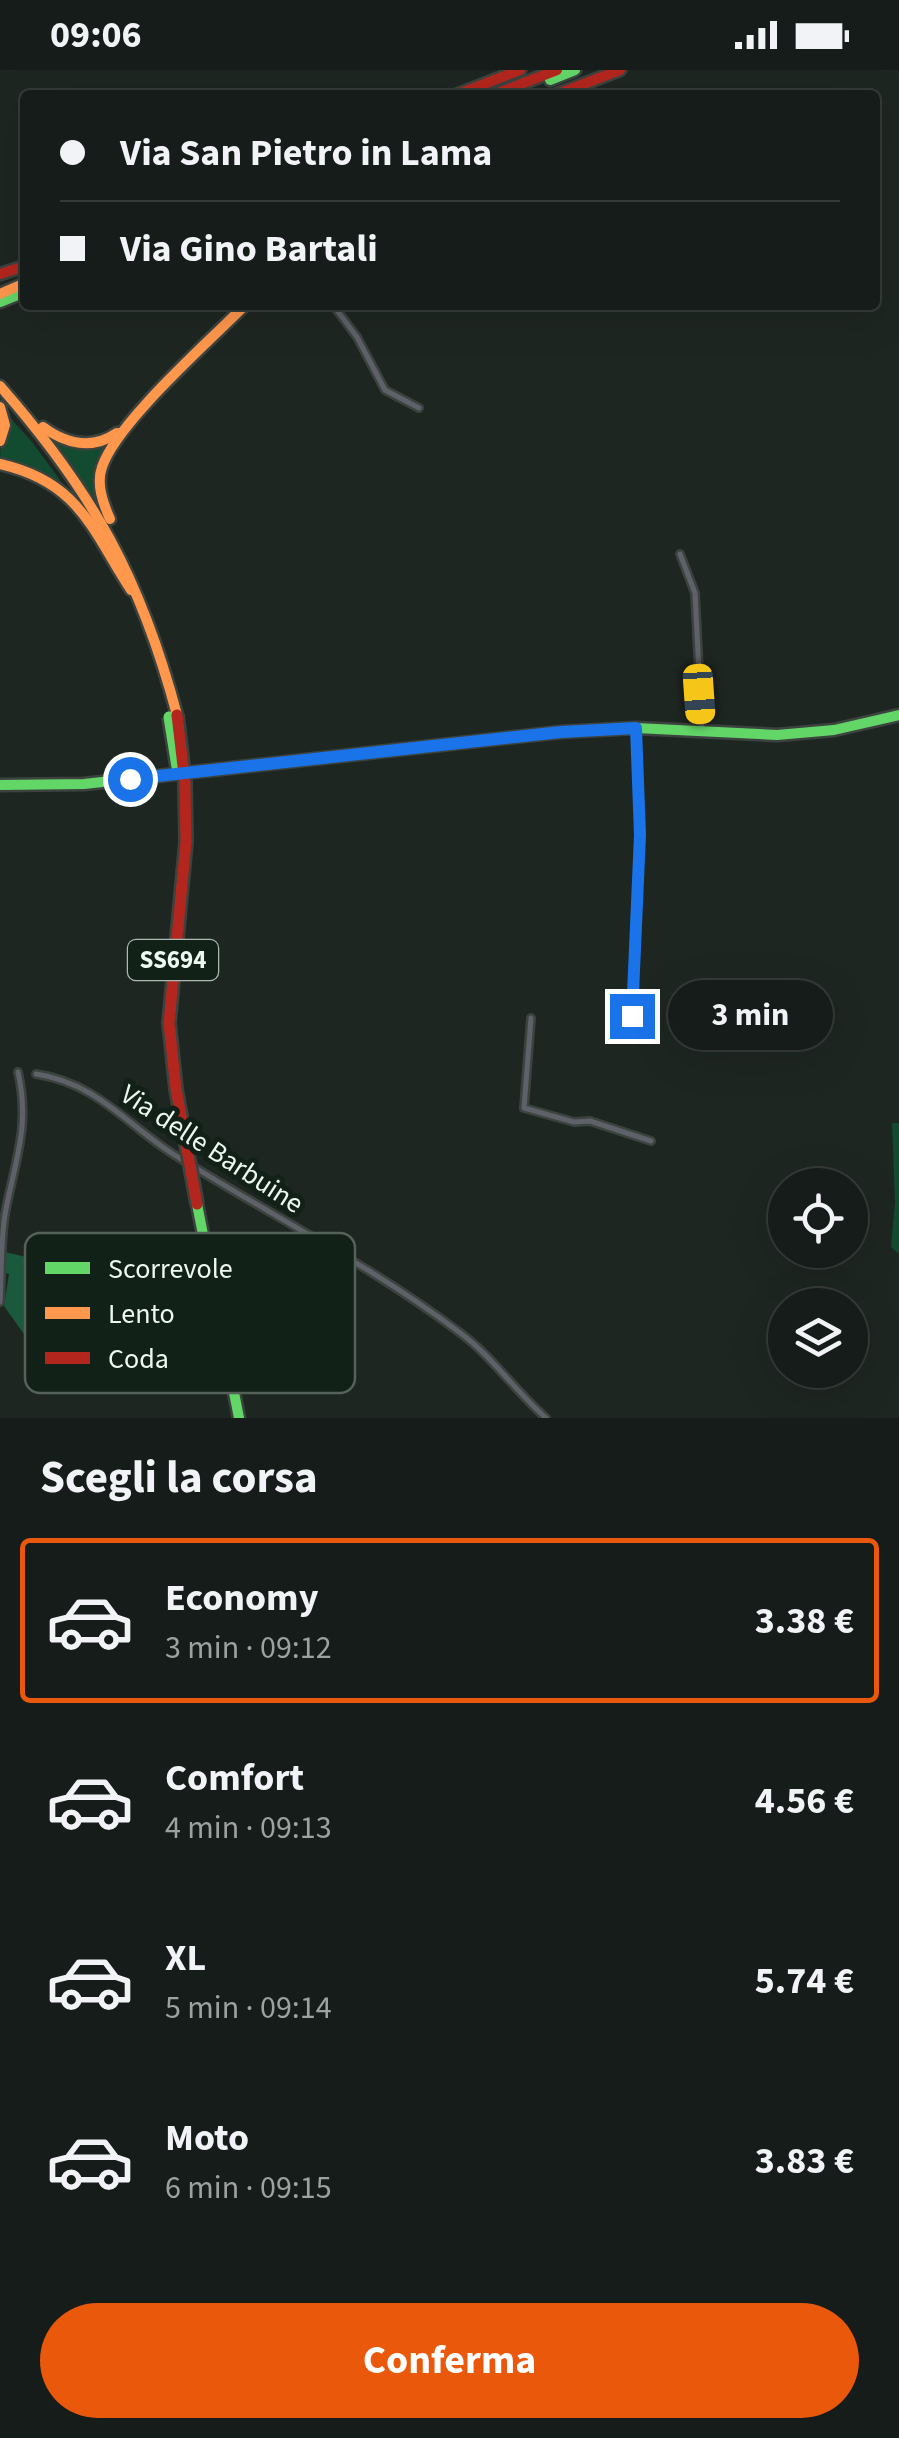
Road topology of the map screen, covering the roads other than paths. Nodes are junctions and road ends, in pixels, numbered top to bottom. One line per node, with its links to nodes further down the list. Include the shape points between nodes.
1 (520, 70): 5 (main road)
2 (556, 70): 6 (main road)
3 (575, 70): 7 (main road)
4 (620, 70): 8 (main road)
5 (469, 90)
6 (506, 90)
7 (525, 90)
8 (568, 90)
9 (240, 310): 14 (main road)
10 (338, 310): 15 (street, via 385,390)
11 (0, 384): 14 (main road, via 50,432 78,444 109,440); 19 (main road, SS694, via 81,483)
12 (0, 397): 20 (main road, SS694, via 72,483)
13 (0, 408): 16 (main road)
14 (147, 408): 19 (main road, via 106,458 100,481)
15 (418, 408)
16 (0, 441)
17 (0, 464): 20 (main road, via 32,472 74,500)
18 (680, 554): 24 (street, via 695,593)
19 (132, 573): 21 (main road, SS694, via 158,640)
20 (131, 590): 21 (main road, SS694)
21 (173, 716): 31 (main road, SS694, bridge, via 178,836 162,1038)
22 (899, 716): 24 (main road, via 806,733)
23 (636, 728): 24 (main road); 25 (main road, via 84,784); 26 (street, via 640,835)
24 (702, 732)
25 (0, 784)
26 (632, 1016)
27 (531, 1018): 30 (street, via 524,1108)
28 (18, 1072): 34 (street, via 20,1160 6,1210)
29 (36, 1074): 32 (street, Via delle Barbuine, via 85,1089 170,1152)
30 (651, 1142)
31 (199, 1233)
32 (306, 1233)
33 (355, 1262): 37 (street, Via delle Barbuine, via 475,1344)
34 (0, 1302)
35 (230, 1393): 36 (main road, SS694, bridge)
36 (235, 1418)
37 (546, 1418)

